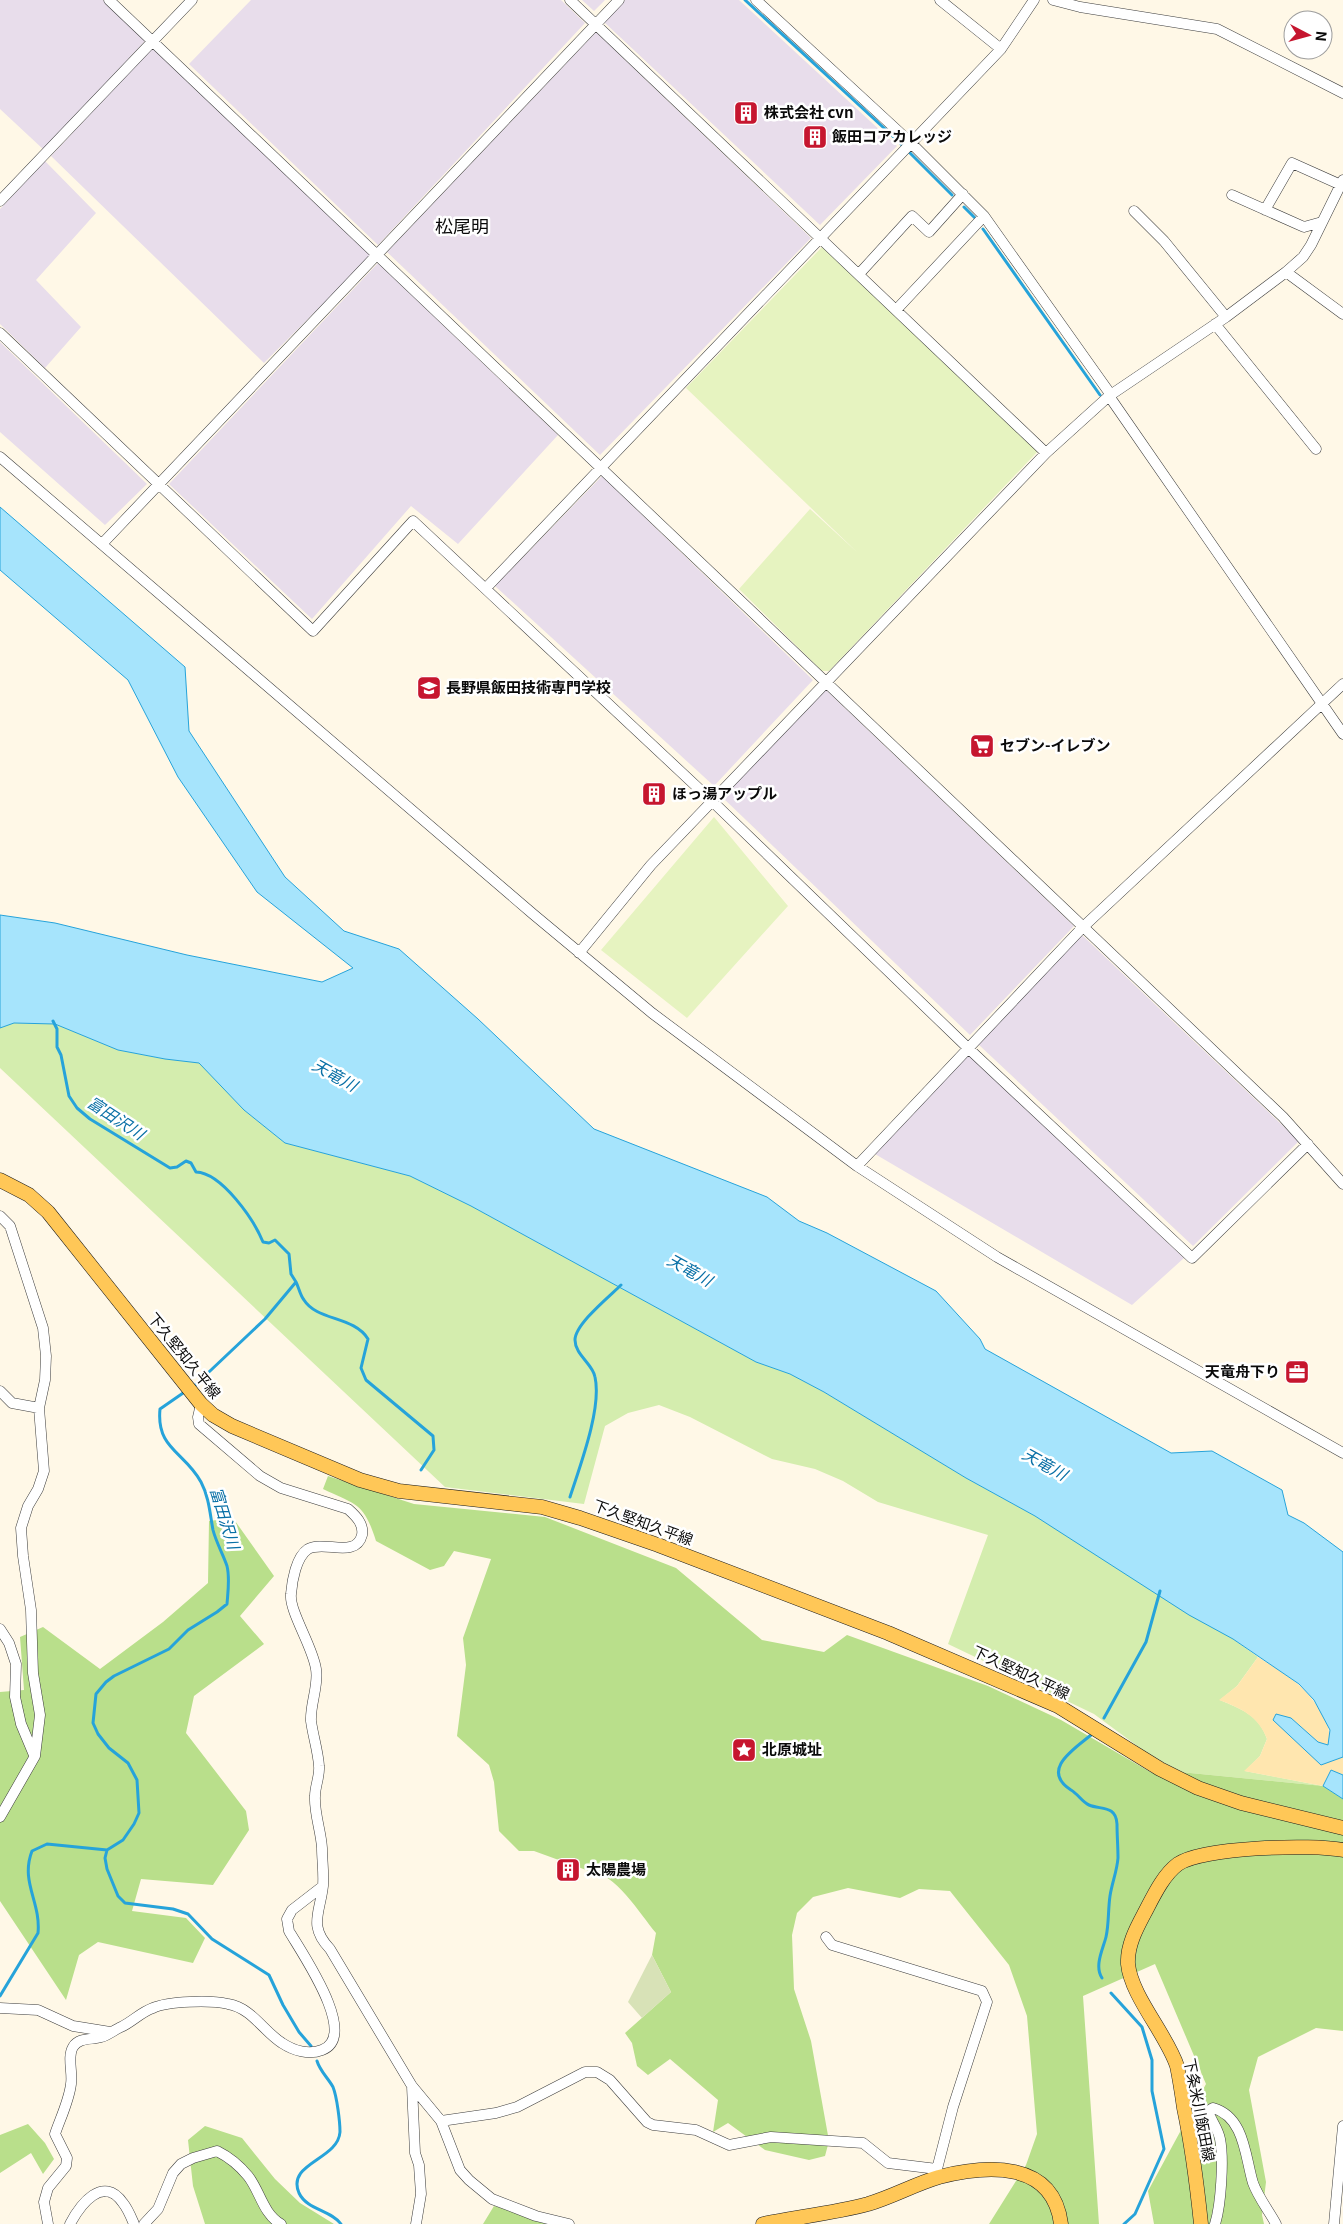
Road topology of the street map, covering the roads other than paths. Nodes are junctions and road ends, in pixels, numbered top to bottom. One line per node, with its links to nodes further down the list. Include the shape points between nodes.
1 (110, 0): 11 (street)
2 (192, 0): 11 (street)
3 (570, 0): 10 (street)
4 (619, 0): 10 (street)
5 (756, 0): 14 (street)
6 (940, 0): 12 (street)
7 (1034, 0): 12 (street)
8 (1053, 0): 9 (street)
9 (1081, 3): 13 (street, via 1217,30)
10 (596, 24): 23 (street); 24 (street)
11 (152, 41): 18 (street); 24 (street)
12 (1001, 49): 14 (street)
13 (1343, 93)
14 (907, 147): 16 (street); 23 (street)
15 (1342, 182): 19 (street, via 1292,163); 22 (street)
16 (963, 194): 21 (street); 26 (street, via 929,232 912,216)
17 (1232, 195): 19 (street)
18 (0, 201)
19 (1265, 210): 22 (street, via 1304,227)
20 (1134, 211): 29 (street, via 1164,241)
21 (984, 216): 27 (street); 32 (street)
22 (1322, 222): 25 (street, via 1303,257)
23 (822, 238): 26 (street); 36 (street)
24 (377, 256): 36 (street); 37 (street)
25 (1286, 272): 28 (street); 29 (street)
26 (859, 274): 27 (street)
27 (897, 309): 34 (street)
28 (1343, 314)
29 (1226, 317): 30 (street)
30 (1215, 324): 32 (street); 33 (street)
31 (0, 333): 37 (street)
32 (1110, 395): 34 (street); 42 (street)
33 (1316, 449)
34 (1046, 453): 40 (street)
35 (0, 458): 38 (street)
36 (600, 468): 39 (street); 40 (street)
37 (158, 484): 38 (street); 39 (street, via 313,631 413,521)
38 (102, 544): 46 (street)
39 (486, 588): 44 (street)
40 (826, 682): 44 (street); 45 (street)
41 (1343, 684): 42 (street)
42 (1322, 704): 43 (street); 45 (street)
43 (1343, 734)
44 (712, 801): 46 (street, via 651,864); 47 (street)
45 (1082, 928): 47 (street); 48 (street)
46 (579, 953): 49 (street, via 652,1013)
47 (968, 1048): 48 (street, via 1192,1258); 49 (street)
48 (1308, 1144): 51 (street)
49 (857, 1166): 56 (street, via 997,1257)
50 (0, 1180): 54 (main road, 下久堅知久平線, via 29,1195 48,1212)
51 (1343, 1184)
52 (0, 1216): 55 (street, via 10,1226 43,1328 45,1380)
53 (0, 1391): 55 (street, via 12,1403)
54 (198, 1401): 60 (main road, 下久堅知久平線, via 232,1426 360,1480 399,1491 542,1507 658,1545 888,1633 1058,1706 1160,1769 1198,1788 1240,1803); 62 (street, via 199,1424 260,1476 281,1488 348,1509 362,1527 361,1537 350,1548 308,1549 301,1557 290,1596 311,1647 316,1670 311,1721 319,1767 315,1797 321,1834)
55 (39, 1408): 58 (street, via 44,1471 21,1528 31,1610 33,1673 40,1716)
56 (1343, 1453)
57 (0, 1629): 58 (street, via 16,1664 15,1697 21,1724)
58 (35, 1756): 59 (street)
59 (0, 1817)
60 (1343, 1828)
61 (1343, 1850): 79 (main road, 下条米川飯田線, via 1307,1846 1272,1848 1209,1855 1182,1862 1171,1870 1133,1938 1129,1970 1176,2065)
62 (323, 1886): 65 (street, via 292,1910 287,1919 289,1931 335,2021 336,2033 327,2048 303,2052 282,2043 248,2012 228,2004 168,2003 151,2008); 66 (street, via 316,1921 320,1938 330,1948)
63 (826, 1937): 69 (street, via 832,1945 982,1991 987,2002 953,2107)
64 (0, 2008): 65 (street, via 38,2010 73,2026)
65 (110, 2032): 70 (street, via 102,2037 82,2040 74,2045 71,2053 71,2085 55,2134 67,2158 66,2166 48,2188 44,2202)
66 (412, 2086): 67 (street); 75 (street, via 415,2153 421,2194)
67 (441, 2121): 69 (street, via 517,2107 585,2072 597,2072 610,2080 653,2125 696,2130 729,2145 771,2137 863,2143 888,2162); 76 (street, via 460,2170 469,2180 492,2198 536,2216)
68 (1343, 2126): 82 (street)
69 (938, 2173): 77 (main road, via 867,2204); 78 (main road, via 990,2170 1025,2174 1048,2189 1059,2211)
70 (48, 2224)
71 (70, 2224): 72 (street, via 91,2195 99,2191 111,2192 122,2201)
72 (134, 2224)
73 (144, 2224): 74 (street, via 158,2209 173,2172 193,2158 217,2151 230,2158 249,2177 272,2219)
74 (281, 2224)
75 (416, 2224)
76 (569, 2224)
77 (763, 2224)
78 (1061, 2224)
79 (1201, 2224)
80 (1215, 2224): 81 (street, via 1221,2142 1208,2111 1213,2108 1232,2120 1246,2151 1253,2184)
81 (1276, 2224)
82 (1334, 2224)

